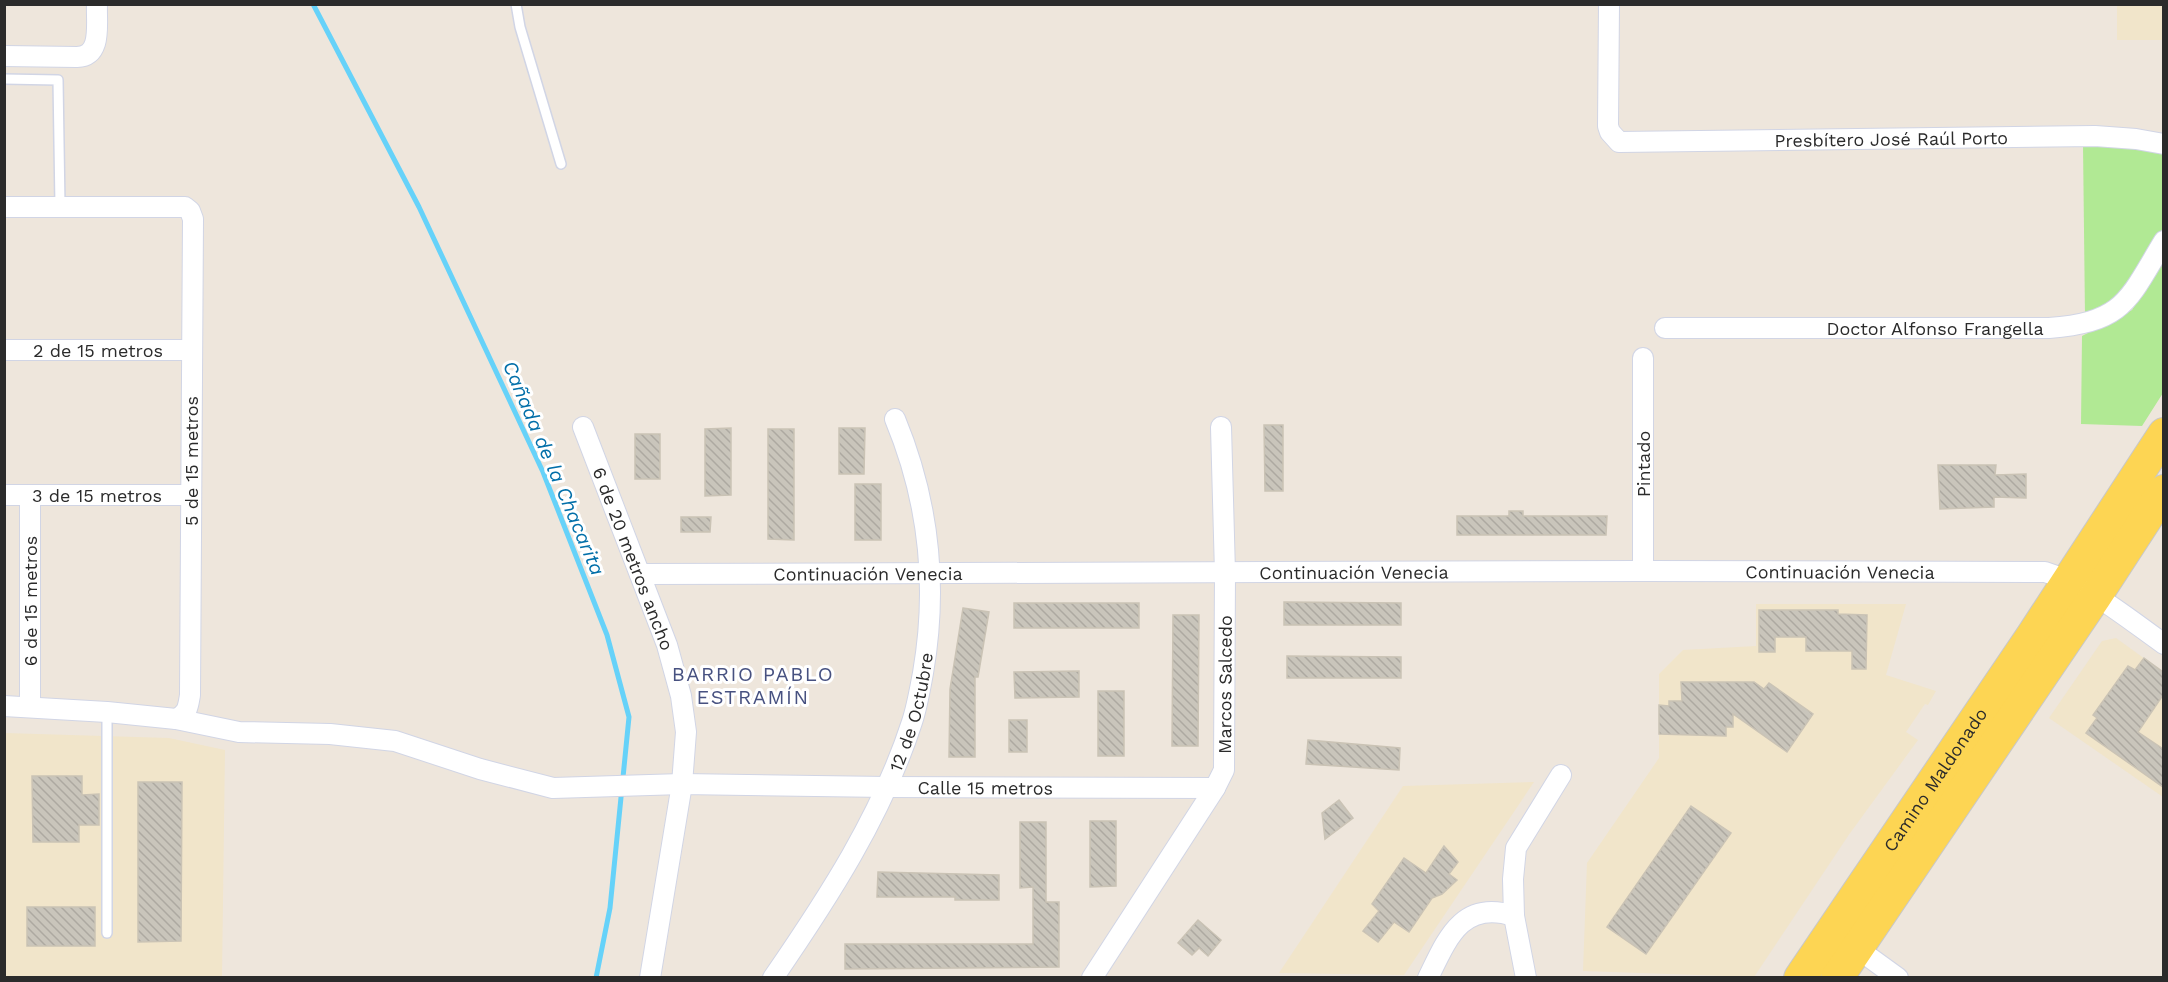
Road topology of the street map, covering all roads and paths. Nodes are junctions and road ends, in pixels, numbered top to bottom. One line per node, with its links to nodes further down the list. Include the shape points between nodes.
1 (97, 4): 4 (street, via 96,41 88,55)
2 (516, 4): 7 (lane)
3 (1610, 4): 6 (street, Presbítero José Raúl Porto, via 1608,126 1619,142 2095,136)
4 (4, 56)
5 (4, 80): 8 (lane, via 58,80)
6 (2163, 144)
7 (561, 164)
8 (60, 206): 9 (street); 13 (street, 5 de 15 metros, via 185,207 190,211)
9 (4, 207)
10 (2163, 241): 11 (street, Doctor Alfonso Frangella, via 2128,299 2113,313 2078,326)
11 (1665, 328)
12 (4, 350): 13 (street, 2 de 15 metros)
13 (192, 350): 22 (street, 5 de 15 metros)
14 (1643, 358): 23 (street, Pintado)
15 (896, 419): 24 (street, 12 de Octubre, via 915,479)
16 (584, 427): 26 (street, 6 de 20 metros ancho)
17 (1221, 427): 25 (street, Marcos Salcedo)
18 (2163, 434): 27 (main road, Camino Maldonado)
19 (2163, 491): 28 (main road, Camino Maldonado)
20 (4, 495): 21 (street, 3 de 15 metros)
21 (30, 495): 22 (street, 3 de 15 metros); 31 (street, 6 de 15 metros)
22 (191, 495): 33 (street, 5 de 15 metros, via 190,694)
23 (1643, 571): 25 (street, Continuación Venecia); 27 (street, Continuación Venecia, via 2045,572)
24 (931, 573): 25 (street, Continuación Venecia); 26 (street, Continuación Venecia); 36 (street, 12 de Octubre, via 929,637 922,680 913,721)
25 (1225, 573): 37 (street, Marcos Salcedo, via 1224,770)
26 (640, 574): 35 (street, 6 de 20 metros ancho, via 681,696 686,732)
27 (2066, 581): 28 (street); 46 (main road, Camino Maldonado)
28 (2095, 597): 29 (street); 40 (main road, Camino Maldonado)
29 (2163, 644)
30 (4, 706): 31 (street, Calle 15 metros)
31 (30, 706): 32 (street, Calle 15 metros)
32 (107, 712): 33 (street, Calle 15 metros); 39 (lane)
33 (182, 715): 35 (street, Calle 15 metros, via 239,732 330,734 395,741 553,788)
34 (1561, 775): 38 (street, via 1516,848)
35 (682, 784): 36 (street, Calle 15 metros); 41 (street, 6 de 20 metros ancho)
36 (887, 787): 37 (street, Calle 15 metros); 42 (street, 12 de Octubre, via 842,874)
37 (1215, 788): 43 (street, Marcos Salcedo)
38 (1514, 916): 44 (street, via 1492,911 1466,918 1445,943); 45 (street)
39 (107, 933)
40 (1857, 949): 47 (main road, Camino Maldonado); 48 (street)
41 (650, 978)
42 (773, 978)
43 (1092, 978)
44 (1428, 978)
45 (1526, 978)
46 (1800, 978)
47 (1838, 978)
48 (1898, 978)

